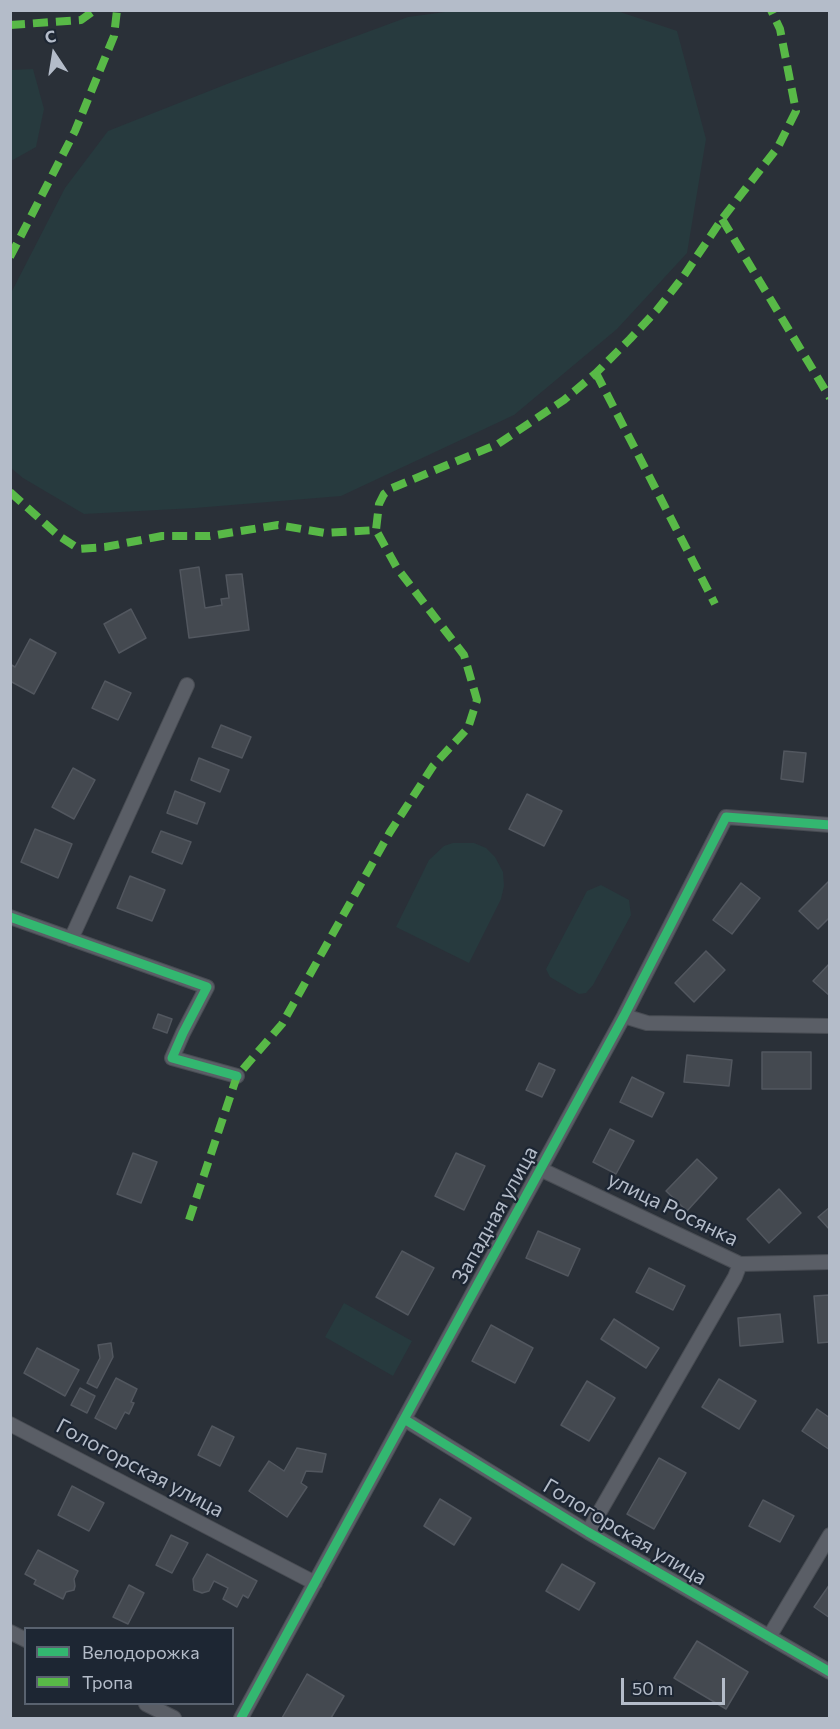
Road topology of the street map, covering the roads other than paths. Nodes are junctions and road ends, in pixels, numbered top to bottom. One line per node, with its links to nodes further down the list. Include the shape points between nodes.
1 (187, 685): 4 (street)
2 (830, 825): 5 (street, Западная улица, via 726,817)
3 (10, 918): 4 (street)
4 (71, 939): 7 (street, via 207,987 172,1058)
5 (624, 1016): 6 (street, via 647,1023); 8 (street, Западная улица)
6 (830, 1026)
7 (237, 1076)
8 (540, 1169): 10 (street, улица Росянка); 11 (street, Западная улица)
9 (830, 1262): 10 (street, улица Росянка)
10 (740, 1264): 13 (street, Гологорская улица)
11 (404, 1419): 13 (street, Гологорская улица); 15 (street, Западная улица)
12 (10, 1424): 15 (street, Гологорская улица)
13 (588, 1532): 17 (street, Гологорская улица)
14 (830, 1534): 17 (street)
15 (315, 1583): 22 (street, Западная улица)
16 (10, 1632): 18 (street)
17 (769, 1637): 19 (street, Гологорская улица)
18 (24, 1639)
19 (830, 1672)
20 (148, 1705): 21 (street)
21 (174, 1719)
22 (241, 1719)

